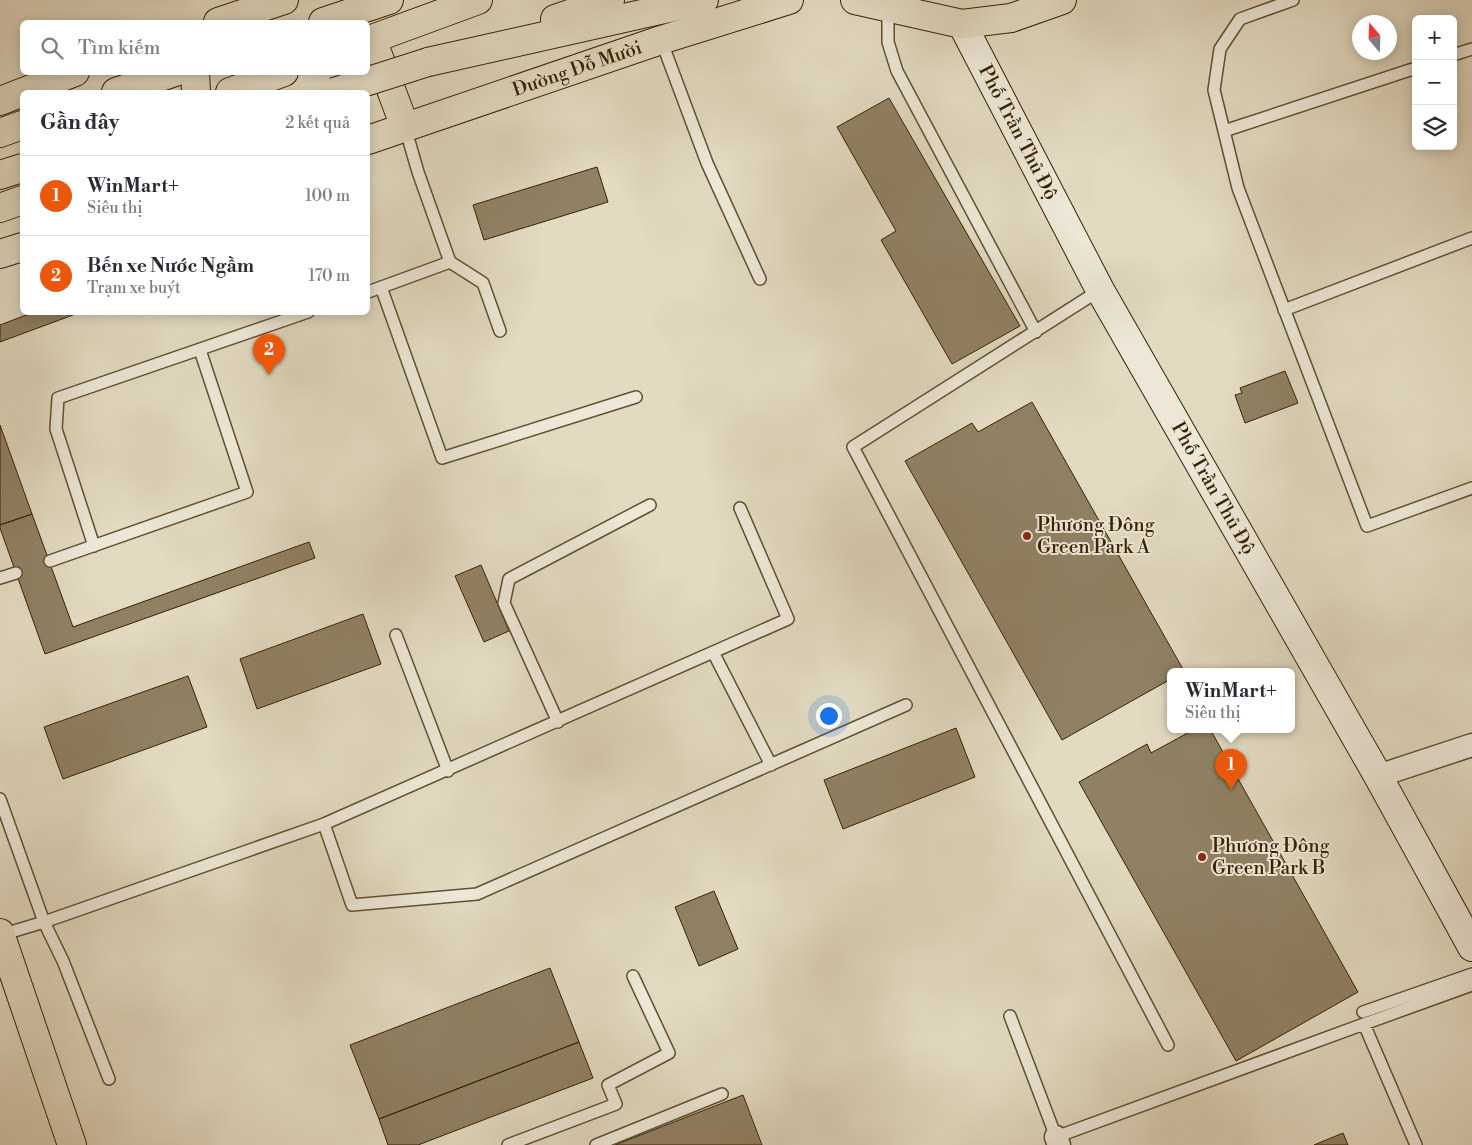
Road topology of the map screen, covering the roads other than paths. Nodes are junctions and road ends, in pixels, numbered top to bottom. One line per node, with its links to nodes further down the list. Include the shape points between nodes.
1 (389, 0): 13 (highway)
2 (478, 0): 15 (highway)
3 (610, 0): 19 (highway)
4 (704, 0): 19 (highway)
5 (788, 0): 16 (highway, Đường Đỗ Mười)
6 (855, 0): 11 (highway)
7 (986, 0): 14 (highway)
8 (1062, 0): 14 (highway, via 1011,18)
9 (1293, 0): 34 (lane, via 1240,19 1220,49 1214,90)
10 (270, 2): 12 (highway)
11 (888, 8): 14 (highway); 52 (lane, via 888,42 897,71)
12 (223, 20)
13 (329, 20)
14 (962, 24): 47 (main road, Phố Trần Thủ Độ)
15 (370, 40): 33 (highway)
16 (661, 40): 33 (highway, Đường Đỗ Mười); 45 (lane, via 707,163)
17 (1472, 49): 18 (lane)
18 (1457, 54)
19 (428, 62): 29 (highway, bridge)
20 (1412, 69): 34 (lane)
21 (68, 75): 25 (highway)
22 (166, 75): 26 (highway)
23 (194, 75): 27 (highway)
24 (276, 75): 28 (highway)
25 (29, 90)
26 (122, 90)
27 (196, 90)
28 (235, 90)
29 (340, 90)
30 (20, 93): 31 (highway)
31 (0, 101)
32 (20, 126): 35 (highway)
33 (405, 127): 36 (highway, Đường Đỗ Mười); 44 (lane)
34 (1224, 131): 49 (lane, via 1238,188)
35 (0, 133)
36 (370, 139)
37 (20, 169): 38 (highway)
38 (0, 176)
39 (20, 201): 40 (highway)
40 (0, 208)
41 (1472, 238): 49 (lane)
42 (20, 248): 43 (highway)
43 (0, 254)
44 (450, 262): 46 (lane); 51 (lane, via 483,283)
45 (760, 279)
46 (381, 287): 48 (lane); 54 (lane, via 442,458)
47 (1100, 290): 52 (lane); 69 (main road, Phố Trần Thủ Độ)
48 (370, 291)
49 (1284, 310): 55 (lane, via 1367,526)
50 (299, 315): 53 (lane)
51 (500, 331)
52 (1036, 332): 80 (lane, via 853,447)
53 (200, 350): 58 (lane, via 58,398 56,429); 58 (lane, via 247,492)
54 (636, 397)
55 (1472, 488)
56 (650, 505): 65 (lane, via 509,579 504,603)
57 (740, 508): 63 (lane, via 788,619)
58 (94, 546): 59 (lane)
59 (50, 561)
60 (16, 572): 61 (lane)
61 (0, 578)
62 (396, 635): 68 (lane)
63 (713, 652): 65 (lane); 67 (lane)
64 (906, 705): 67 (lane)
65 (558, 722): 68 (lane)
66 (1472, 745): 69 (street)
67 (771, 765): 71 (lane, via 478,894 352,905)
68 (448, 770): 71 (lane)
69 (1378, 776): 74 (main road, Phố Trần Thủ Độ)
70 (0, 799): 72 (lane)
71 (324, 824): 72 (lane)
72 (44, 922): 73 (lane); 81 (lane, via 63,961)
73 (0, 934): 84 (highway)
74 (1472, 947)
75 (1472, 974): 79 (lane)
76 (633, 976): 85 (lane, via 669,1054 608,1086 616,1104)
77 (1472, 985): 79 (lane)
78 (1010, 1016): 83 (lane)
79 (1364, 1018): 83 (lane); 87 (lane)
80 (1168, 1045)
81 (109, 1079)
82 (722, 1094): 86 (lane)
83 (1058, 1141)
84 (72, 1145)
85 (508, 1145)
86 (596, 1145)
87 (1416, 1145)

